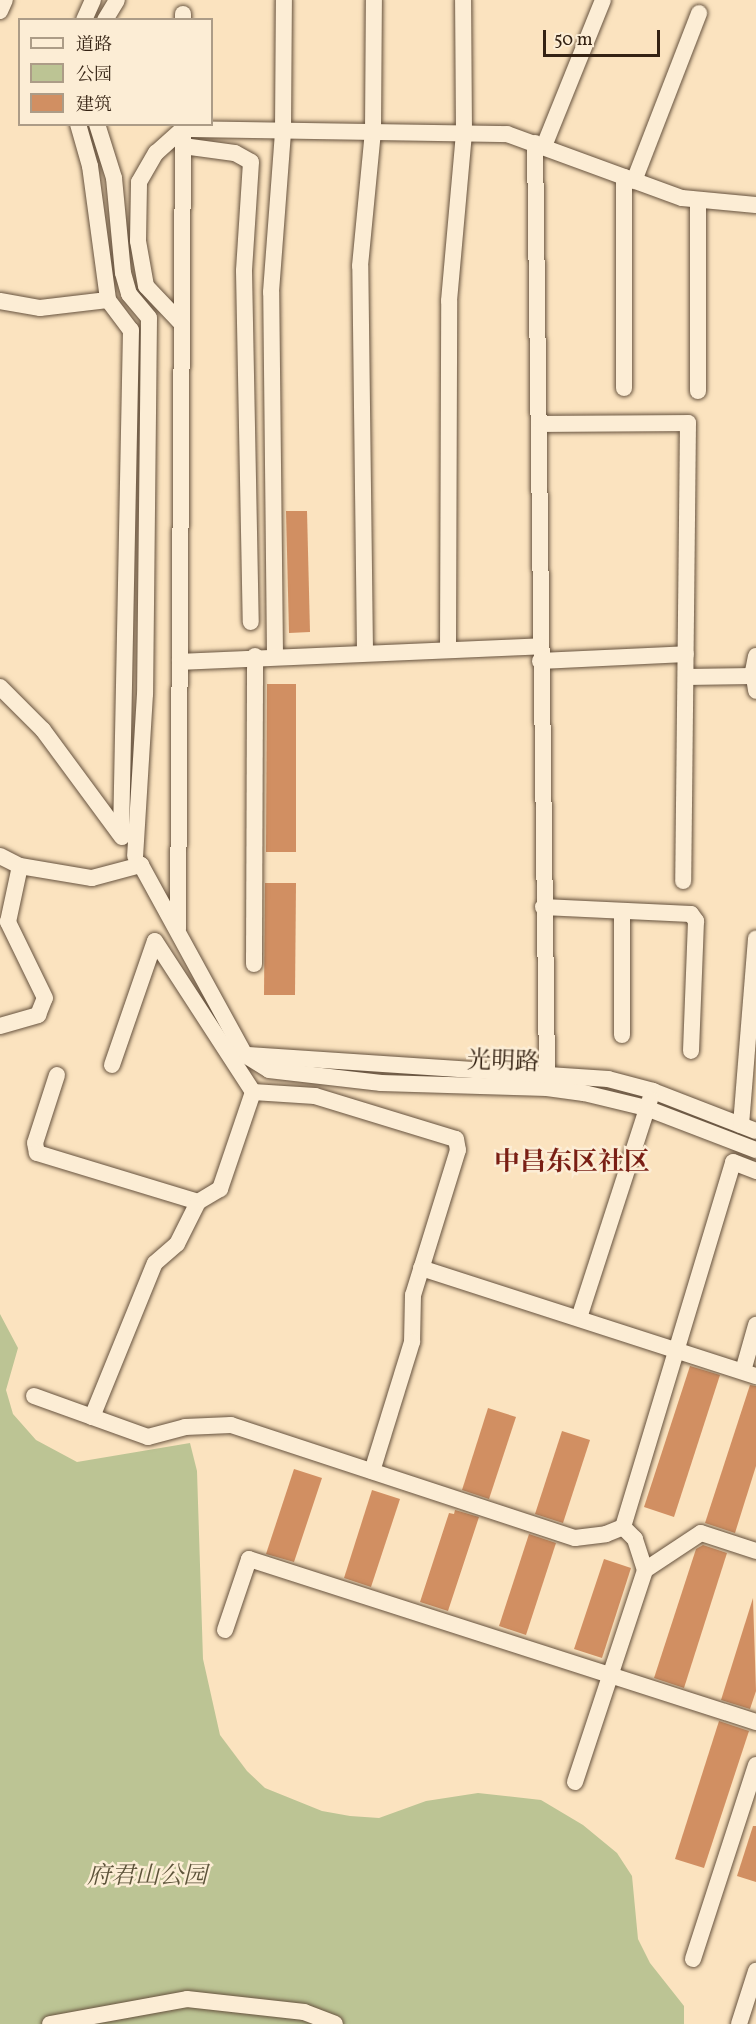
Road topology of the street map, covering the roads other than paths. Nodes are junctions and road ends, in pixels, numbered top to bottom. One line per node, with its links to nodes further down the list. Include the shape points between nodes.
1 (5, 0): 8 (street)
2 (93, 0): 10 (street)
3 (117, 0): 11 (street)
4 (284, 0): 14 (street)
5 (374, 0): 15 (street)
6 (463, 0): 17 (street)
7 (603, 0): 18 (street)
8 (0, 11)
9 (699, 13): 19 (street)
10 (85, 18)
11 (106, 18)
12 (79, 126): 22 (street, via 90,166)
13 (98, 126): 42 (street, via 114,178 123,273 129,294 149,318 146,683)
14 (283, 131): 15 (street); 16 (street); 33 (street, via 270,292)
15 (373, 131): 17 (street); 30 (street, via 360,266)
16 (183, 133): 24 (street); 24 (street, via 156,153 139,182 138,241 146,286); 28 (street, via 251,162 244,271)
17 (464, 133): 18 (street, via 507,134); 29 (street, via 449,301)
18 (540, 145): 19 (street); 27 (street)
19 (629, 179): 20 (street); 25 (street)
20 (698, 200): 21 (street); 26 (street)
21 (756, 205)
22 (108, 300): 23 (street, via 40,308); 40 (street, via 131,330)
23 (0, 301)
24 (182, 324): 36 (street)
25 (624, 388)
26 (698, 391)
27 (541, 424): 31 (street); 32 (street, via 688,423)
28 (250, 622)
29 (448, 649): 30 (street); 31 (street)
30 (364, 652): 33 (street)
31 (540, 654): 32 (street); 45 (street)
32 (686, 654): 37 (street)
33 (275, 655): 34 (street)
34 (255, 656): 36 (street); 49 (street)
35 (756, 656): 38 (street)
36 (180, 662): 47 (street)
37 (686, 677): 38 (street); 44 (street)
38 (754, 683)
39 (0, 687): 40 (street, 光明路, via 43,730)
40 (121, 835): 42 (street, 光明路)
41 (0, 856): 43 (street)
42 (138, 860): 43 (street, via 92,878); 47 (street, 光明路)
43 (20, 866): 50 (street, via 8,922 45,998 38,1015)
44 (683, 881)
45 (543, 907): 46 (street); 55 (street)
46 (622, 910): 51 (street); 52 (street, via 691,914 696,921)
47 (178, 930): 53 (street, 光明路)
48 (756, 939): 60 (street)
49 (254, 964)
50 (0, 1026)
51 (622, 1035)
52 (691, 1051)
53 (244, 1054): 55 (street, 光明路); 59 (street, 光明路, via 269,1070 316,1077 547,1088)
54 (112, 1065): 58 (street, via 155,941)
55 (547, 1072): 57 (street, 光明路, via 608,1079)
56 (57, 1075): 63 (street, via 34,1143 38,1154)
57 (653, 1091): 59 (street); 60 (street, 光明路)
58 (253, 1092): 63 (street, via 220,1189); 64 (street, via 315,1096 456,1139 458,1150)
59 (646, 1108): 61 (street, 光明路); 65 (street)
60 (748, 1128)
61 (756, 1150)
62 (756, 1171): 67 (street, via 733,1162)
63 (198, 1202): 70 (street, via 177,1244 155,1263)
64 (422, 1268): 65 (street); 71 (street, via 413,1295 412,1342)
65 (579, 1318): 67 (street)
66 (756, 1325): 68 (street)
67 (675, 1349): 68 (street); 72 (street)
68 (749, 1374)
69 (34, 1396): 70 (street)
70 (93, 1417): 71 (street, via 148,1437 185,1427 231,1425)
71 (372, 1471): 72 (street, via 575,1538 606,1534)
72 (623, 1527): 74 (street, via 635,1539)
73 (756, 1551): 74 (street, via 701,1533)
74 (645, 1570): 76 (street)
75 (225, 1630): 76 (street, via 249,1559)
76 (610, 1676): 77 (street); 79 (street)
77 (756, 1722)
78 (756, 1765): 80 (street)
79 (575, 1782)
80 (693, 1959)
81 (756, 1971): 84 (street)
82 (50, 2024): 83 (street, via 187,1999 304,2012)
83 (335, 2024)
84 (739, 2024)

